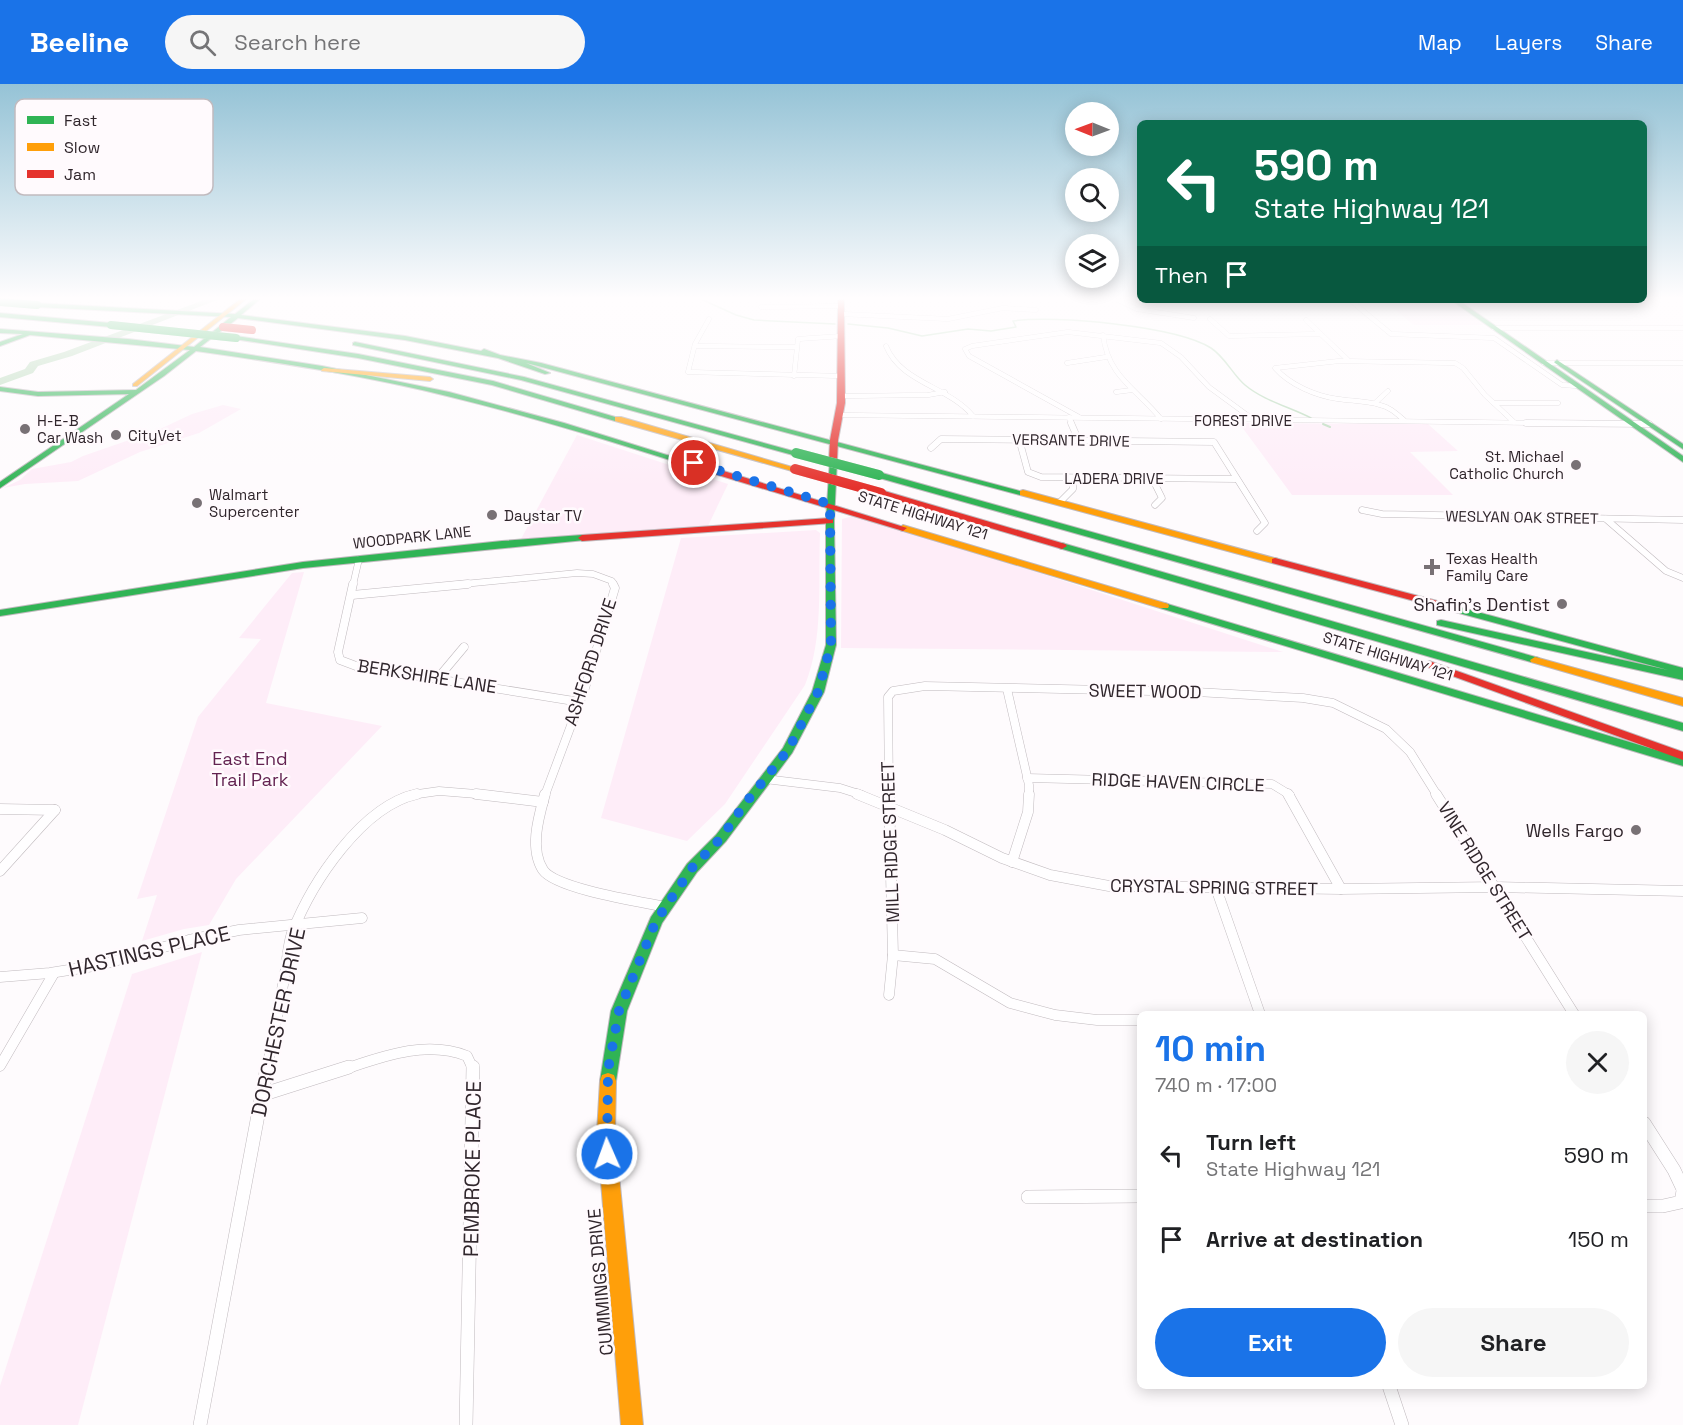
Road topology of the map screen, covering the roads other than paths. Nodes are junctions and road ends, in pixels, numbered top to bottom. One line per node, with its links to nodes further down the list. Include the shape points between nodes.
1 (172, 363): 28 (main road)
2 (282, 363): 20 (main road, STATE HIGHWAY 121)
3 (391, 363): 46 (main road, bridge, via 545,397)
4 (458, 363): 42 (main road, bridge)
5 (519, 363): 42 (main road)
6 (534, 363): 49 (main road)
7 (689, 363): 21 (street, via 690,373)
8 (794, 363): 21 (street)
9 (842, 363): 22 (main road, CUMMINGS DRIVE)
10 (895, 363): 29 (street)
11 (981, 363): 38 (street)
12 (1109, 363): 26 (street, via 1118,378)
13 (1185, 363): 40 (street, via 1208,386)
14 (1310, 363): 32 (street, via 1275,369 1316,394)
15 (1419, 363): 33 (street, via 1458,364)
16 (1530, 363): 23 (street, via 1562,385)
17 (1544, 363): 18 (street); 23 (main road)
18 (1558, 363): 19 (street); 24 (main road)
19 (1683, 363)
20 (324, 370): 46 (main road, via 485,387); 61 (main road, STATE HIGHWAY 121, via 511,410)
21 (794, 376): 22 (street)
22 (842, 376): 31 (main road, CUMMINGS DRIVE)
23 (1577, 386): 24 (main road); 44 (main road)
24 (1593, 386): 45 (main road)
25 (7, 390): 28 (main road, via 62,394)
26 (1132, 390): 30 (street); 39 (street, via 1152,405)
27 (1388, 391): 32 (street)
28 (131, 392): 54 (main road)
29 (946, 392): 31 (street); 36 (street)
30 (1116, 392)
31 (841, 396): 35 (main road, CUMMINGS DRIVE)
32 (1375, 403): 41 (street)
33 (1494, 403): 34 (street); 43 (street)
34 (1558, 403)
35 (838, 415): 36 (street, FOREST DRIVE); 49 (main road, CUMMINGS DRIVE)
36 (973, 416): 37 (street, FOREST DRIVE)
37 (1069, 417): 38 (street, FOREST DRIVE); 48 (street)
38 (1080, 417): 39 (street, FOREST DRIVE)
39 (1161, 419): 40 (street, FOREST DRIVE)
40 (1254, 420): 41 (street, FOREST DRIVE)
41 (1405, 420): 43 (street, FOREST DRIVE)
42 (689, 422): 70 (main road, bridge)
43 (1514, 422): 44 (street, FOREST DRIVE)
44 (1631, 424): 45 (street, FOREST DRIVE); 52 (main road)
45 (1649, 424): 51 (main road)
46 (653, 428): 71 (main road, bridge)
47 (1019, 439): 48 (street, VERSANTE DRIVE); 50 (street, VERSANTE DRIVE, via 941,439); 56 (street, LADERA DRIVE, via 1028,472 1041,477)
48 (1078, 439): 58 (street, VERSANTE DRIVE, via 1214,442)
49 (834, 440): 60 (main road); 61 (main road, CUMMINGS DRIVE)
50 (931, 448)
51 (1683, 448): 52 (main road)
52 (1668, 450): 53 (main road)
53 (1683, 460)
54 (26, 463): 55 (main road); 59 (main road)
55 (0, 476)
56 (1073, 478): 57 (street, LADERA DRIVE); 60 (street, via 1073,489)
57 (1152, 478): 58 (street, LADERA DRIVE); 62 (street, via 1162,498)
58 (1236, 478): 67 (street, via 1264,523)
59 (0, 486)
60 (1060, 502): 75 (main road)
61 (830, 504): 66 (main road, CUMMINGS DRIVE); 85 (main road, STATE HIGHWAY 121)
62 (1155, 505)
63 (1362, 510): 64 (street, WESLYAN OAK STREET, via 1382,514)
64 (1606, 518): 65 (street, WESLYAN OAK STREET); 69 (street, via 1666,571)
65 (1683, 520)
66 (830, 521): 68 (main road, WOODPARK LANE, via 502,544); 87 (main road, CUMMINGS DRIVE, via 831,645 818,692 788,750)
67 (1257, 531)
68 (359, 559): 72 (street, BERKSHIRE LANE); 73 (main road, WOODPARK LANE)
69 (1683, 578)
70 (1248, 579): 76 (main road); 81 (main road)
71 (1224, 593): 82 (main road); 84 (main road)
72 (352, 595): 77 (street, BERKSHIRE LANE, via 338,651 340,660 356,666); 80 (street, ASHFORD DRIVE, via 553,574 604,577 615,588)
73 (0, 613)
74 (464, 647): 77 (street)
75 (1683, 671)
76 (1683, 677)
77 (438, 678): 80 (street, BERKSHIRE LANE)
78 (1007, 689): 79 (street, SWEET WOOD, via 925,686); 83 (street, SWEET WOOD, via 1208,692 1303,698 1333,703); 86 (street)
79 (893, 691): 89 (street, MILL RIDGE STREET, via 888,697 887,714)
80 (580, 702): 88 (street, ASHFORD DRIVE)
81 (1683, 702)
82 (1683, 727)
83 (1390, 732): 93 (street, VINE RIDGE STREET, via 1410,752)
84 (1683, 756)
85 (1683, 762)
86 (1028, 778): 91 (street, via 1028,812); 95 (street, RIDGE HAVEN CIRCLE, via 1272,784 1289,794)
87 (765, 779): 89 (street, CRYSTAL SPRING STREET, via 840,788); 97 (main road, CUMMINGS DRIVE, via 721,838 692,868)
88 (543, 802): 97 (street, ASHFORD DRIVE, via 536,836 539,861 545,872 563,883); 99 (street, DORCHESTER DRIVE, via 447,792 405,795 387,805 344,846 329,864)
89 (889, 807): 91 (street, CRYSTAL SPRING STREET); 100 (street, MILL RIDGE STREET)
90 (0, 809): 92 (street, via 55,810)
91 (1012, 862): 94 (street, CRYSTAL SPRING STREET, via 1109,886)
92 (0, 871)
93 (1496, 887): 95 (street, CRYSTAL SPRING STREET); 96 (street, CRYSTAL SPRING STREET); 105 (street, VINE RIDGE STREET)
94 (1216, 888): 95 (street, CRYSTAL SPRING STREET); 104 (street)
95 (1341, 889)
96 (1683, 891)
97 (666, 907): 117 (main road, CUMMINGS DRIVE, via 656,921 619,1011 608,1070 606,1133)
98 (362, 918): 99 (street, HASTINGS PLACE)
99 (298, 922): 101 (street, HASTINGS PLACE, via 195,939 111,963); 108 (street, DORCHESTER DRIVE, via 292,934)
100 (893, 955): 103 (street, MILL RIDGE STREET); 106 (street, via 935,959 1010,1003 1056,1015)
101 (54, 974): 102 (street, HASTINGS PLACE); 107 (street)
102 (0, 977)
103 (889, 995)
104 (1259, 1011)
105 (1572, 1011)
106 (1137, 1020)
107 (0, 1066)
108 (261, 1095): 115 (street, DORCHESTER DRIVE); 116 (street, PEMBROKE PLACE, via 395,1053 434,1048 467,1056 474,1070)
109 (1647, 1128): 110 (street, via 1674,1170)
110 (1682, 1194): 113 (street, via 1663,1206)
111 (1137, 1196): 112 (street)
112 (1028, 1197)
113 (1647, 1206)
114 (1390, 1389): 118 (street)
115 (200, 1425)
116 (466, 1425)
117 (632, 1425)
118 (1402, 1425)

